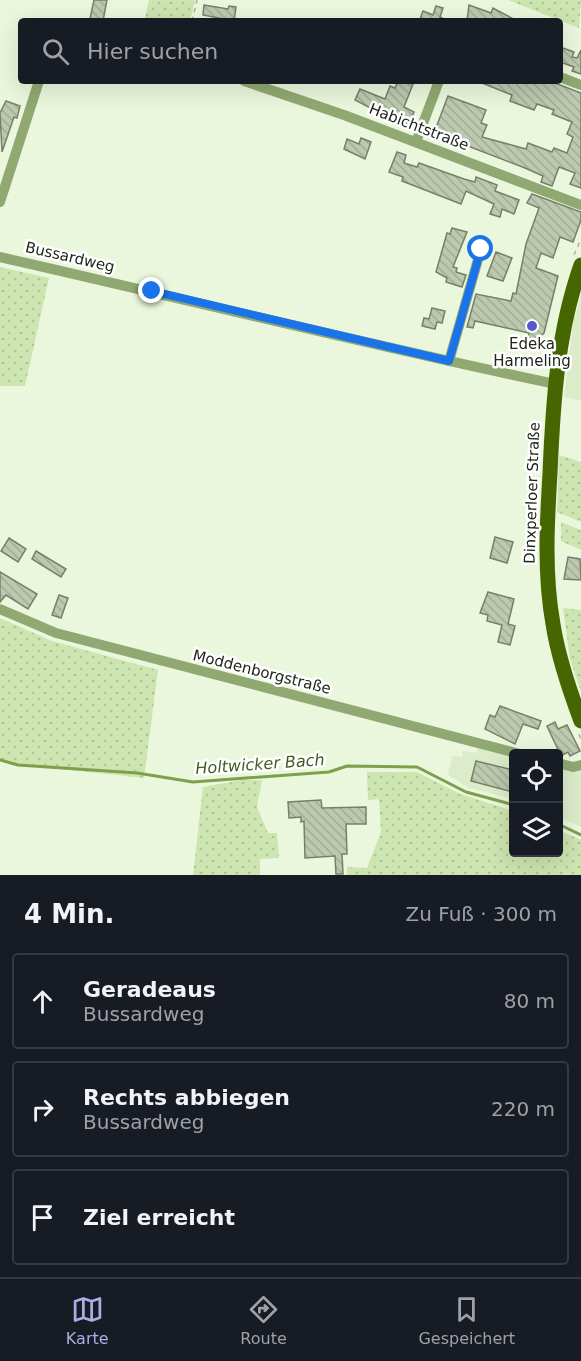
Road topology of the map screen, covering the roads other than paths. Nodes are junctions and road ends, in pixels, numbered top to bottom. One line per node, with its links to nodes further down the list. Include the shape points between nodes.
1 (563, 78): 5 (street)
2 (38, 84): 7 (street)
3 (252, 84): 6 (street, Habichtstraße)
4 (438, 84): 6 (street)
5 (581, 85)
6 (416, 142): 8 (street, Habichtstraße)
7 (0, 202)
8 (581, 205)
9 (481, 249): 12 (street)
10 (0, 257): 12 (street, Bussardweg)
11 (581, 266): 13 (main road, Dinxperloer Straße, via 566,318)
12 (449, 361): 13 (street, Bussardweg)
13 (555, 384): 15 (main road, Dinxperloer Straße, via 548,592 562,663)
14 (0, 609): 16 (street, Moddenborgstraße, via 56,633)
15 (581, 721)
16 (509, 750)
17 (563, 765): 18 (street)
18 (581, 765)

